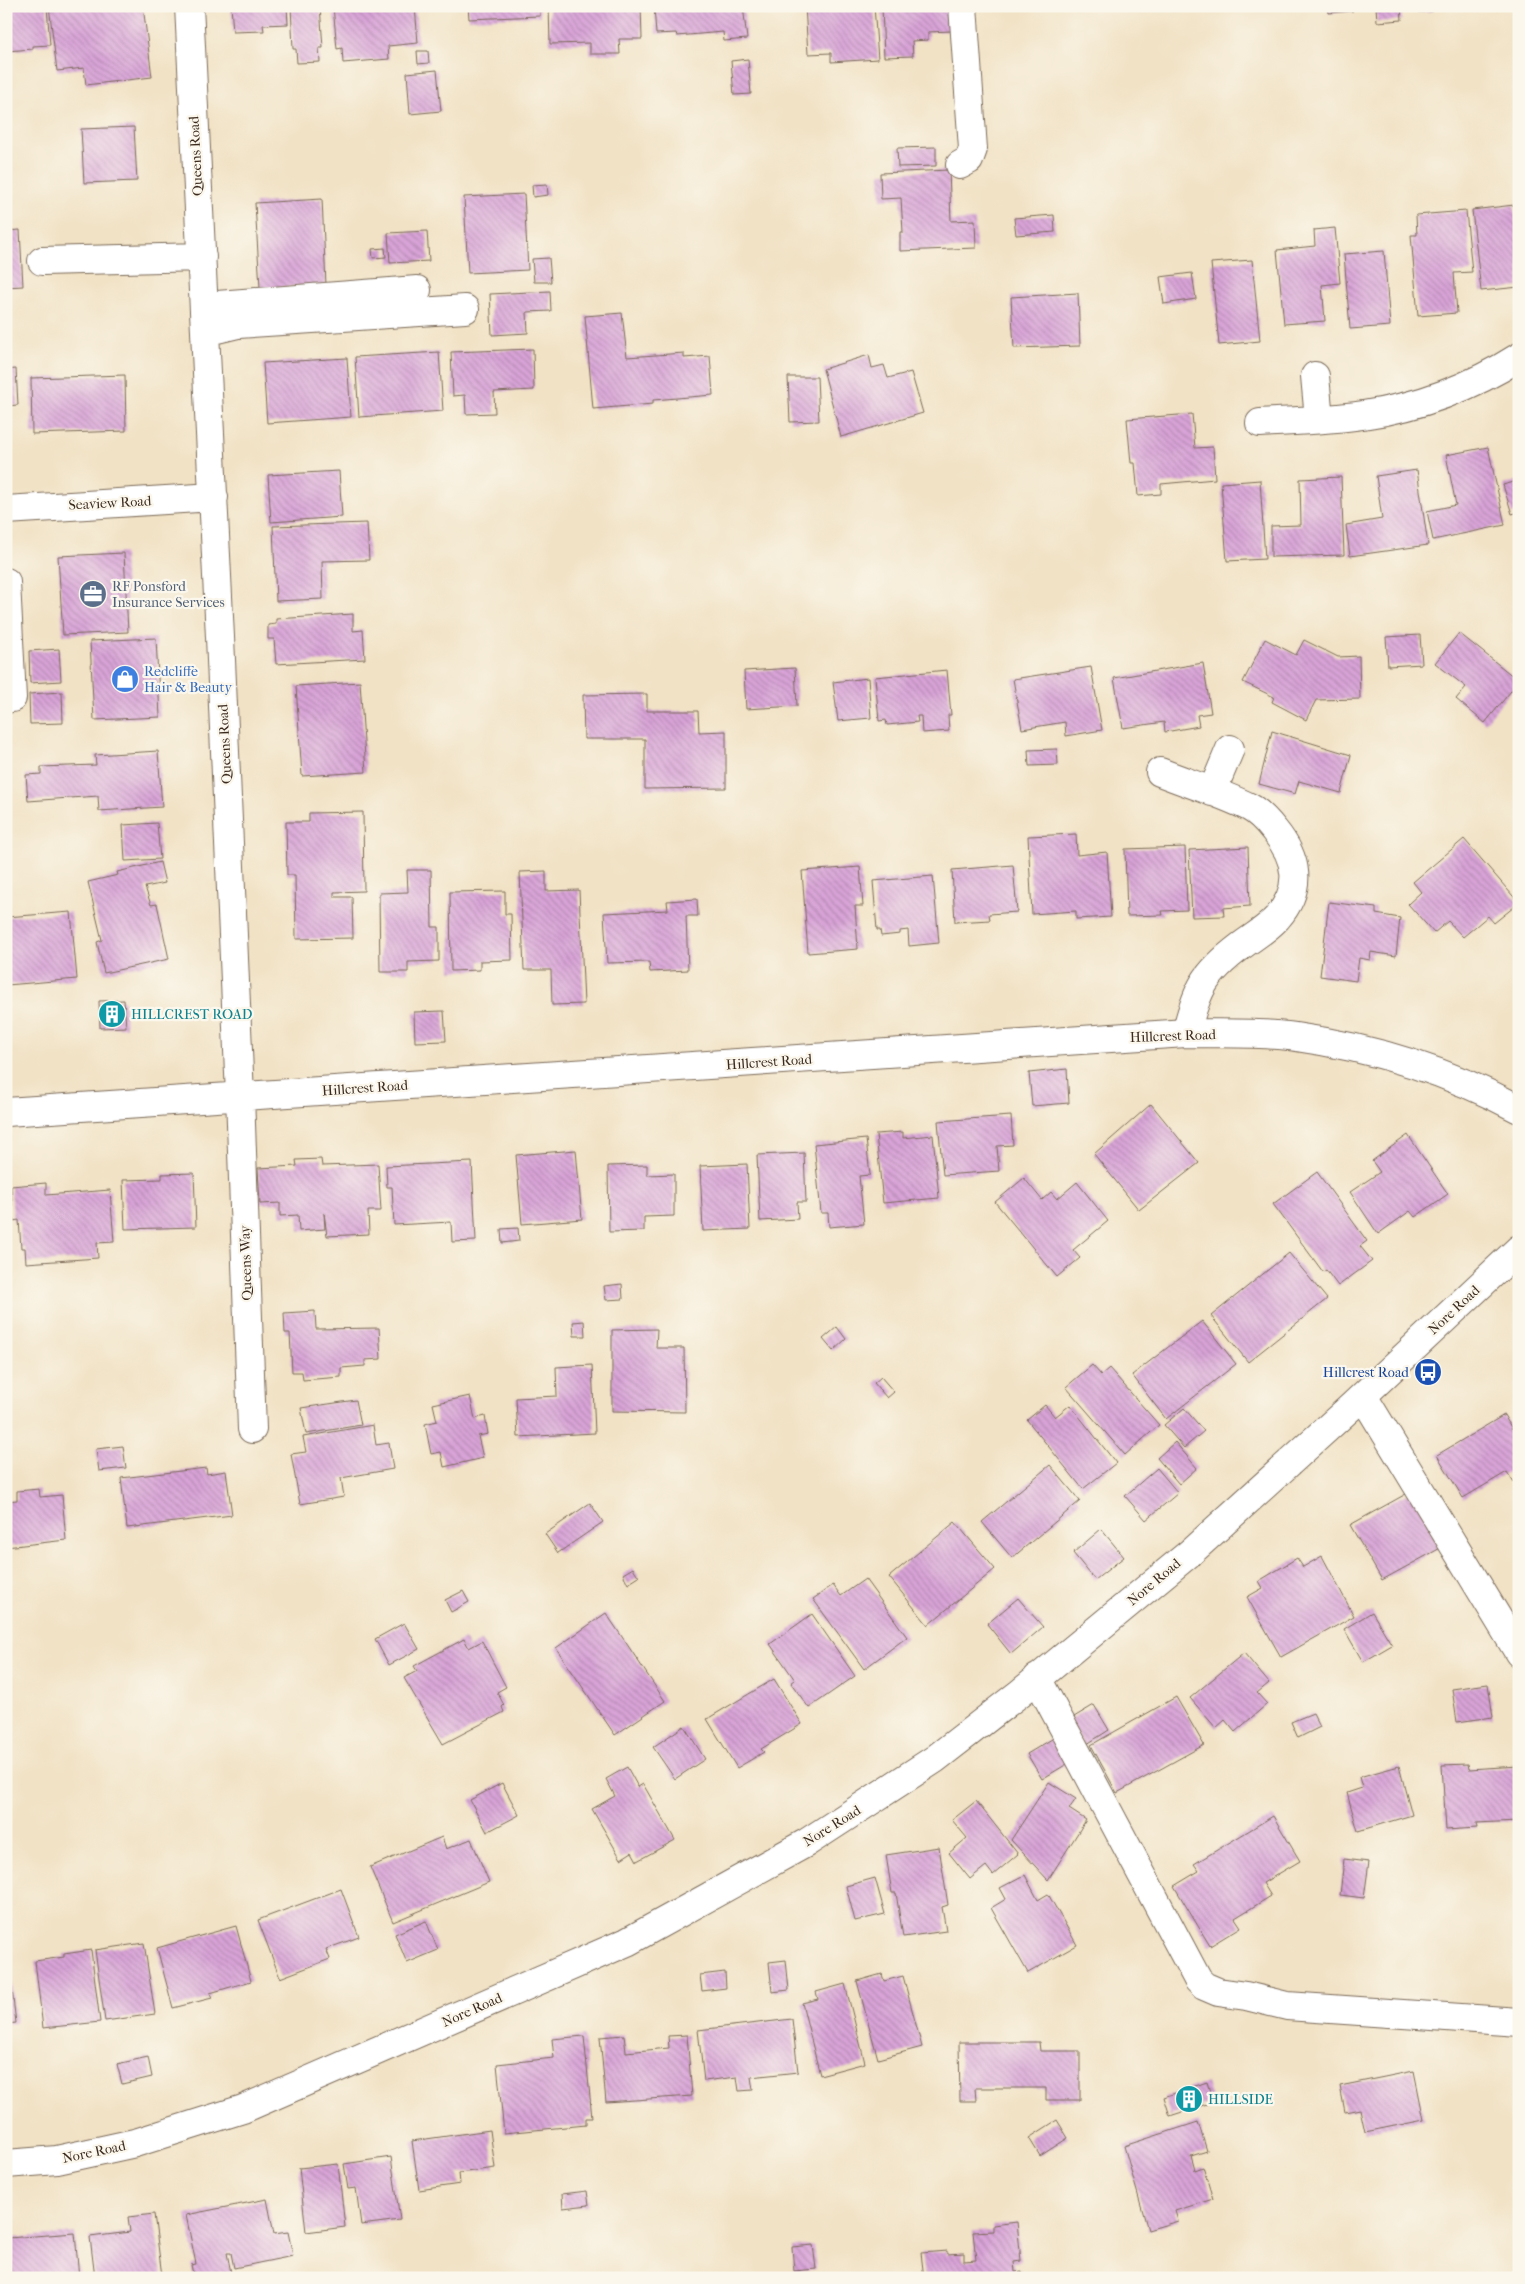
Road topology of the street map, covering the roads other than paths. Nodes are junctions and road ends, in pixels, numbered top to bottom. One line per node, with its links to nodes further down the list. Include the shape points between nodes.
1 (189, 6): 4 (street, Queens Road)
2 (963, 6): 3 (street, via 973,149 969,160)
3 (960, 165)
4 (202, 257): 5 (street); 7 (street, Queens Road)
5 (42, 261)
6 (417, 290): 7 (street)
7 (204, 306): 9 (street, Queens Road)
8 (465, 309): 9 (street, via 238,324)
9 (205, 332): 14 (street, Queens Road)
10 (1519, 357): 12 (street, via 1476,381 1417,402 1362,415)
11 (1315, 376): 12 (street)
12 (1319, 418): 13 (street)
13 (1260, 423)
14 (214, 497): 15 (street, Seaview Road); 22 (street, Queens Road)
15 (6, 510)
16 (6, 582): 17 (street, via 12,698)
17 (6, 699)
18 (1230, 749): 20 (street)
19 (1160, 772): 20 (street)
20 (1212, 792): 21 (street, via 1250,807 1266,820 1288,850 1294,869 1294,888 1277,918 1226,958 1204,982 1194,999)
21 (1186, 1033): 22 (street, Hillcrest Road); 23 (street, Hillcrest Road, via 1295,1037 1385,1054 1455,1079)
22 (240, 1096): 24 (street, Hillcrest Road); 27 (street, Queens Way)
23 (1519, 1110)
24 (6, 1112)
25 (1519, 1249): 26 (street, Nore Road)
26 (1363, 1396): 28 (street); 29 (street, Nore Road, via 1190,1552)
27 (252, 1429)
28 (1518, 1653)
29 (1037, 1678): 30 (street, via 1204,1986 1218,1992 1287,2006); 31 (street, Nore Road, via 935,1759 814,1837 627,1942 243,2109 135,2143 57,2160)
30 (1519, 2022)
31 (6, 2164)

